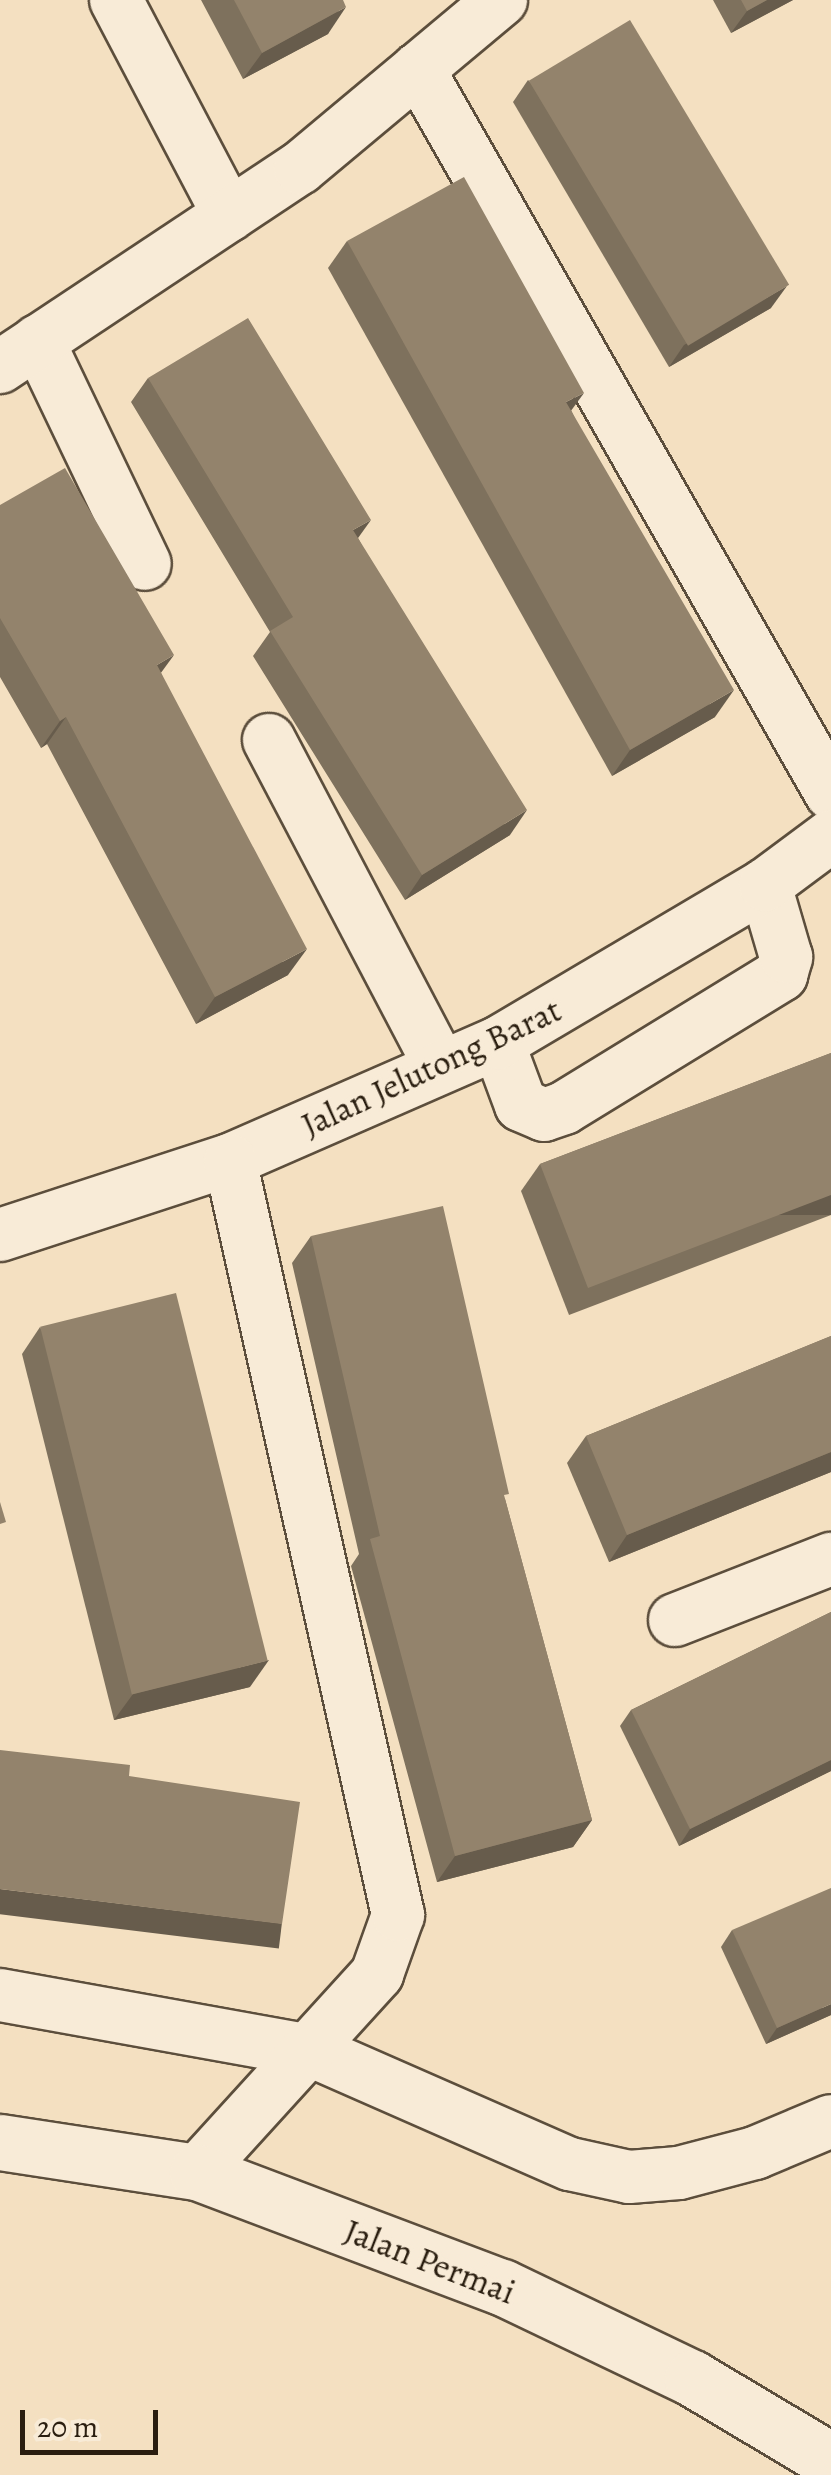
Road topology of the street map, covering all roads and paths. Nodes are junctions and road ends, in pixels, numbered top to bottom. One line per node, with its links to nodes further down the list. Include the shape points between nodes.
1 (116, 0): 4 (street)
2 (501, 0): 3 (street)
3 (418, 69): 4 (street, via 300,168); 8 (street)
4 (229, 215): 5 (street)
5 (19, 354): 6 (street)
6 (145, 564)
7 (269, 740): 12 (street)
8 (831, 793)
9 (831, 836): 10 (street, Jalan Jelutong Barat)
10 (765, 885): 11 (street, Jalan Jelutong Barat); 11 (street, via 786,957 781,975 564,1108 544,1116 521,1105)
11 (498, 1043): 12 (street, Jalan Jelutong Barat)
12 (440, 1066): 13 (street, Jalan Jelutong Barat)
13 (230, 1160): 14 (street, Jalan Jelutong Barat); 18 (street, via 398,1915 377,1974)
14 (0, 1234)
15 (831, 1560): 16 (street)
16 (676, 1620)
17 (0, 1995): 18 (street)
18 (312, 2051): 19 (street, via 570,2164 629,2177 679,2174); 21 (street)
19 (825, 2139)
20 (0, 2142): 21 (street, Jalan Permai)
21 (197, 2172): 22 (street, Jalan Permai, via 502,2287 692,2378)
22 (831, 2461)

